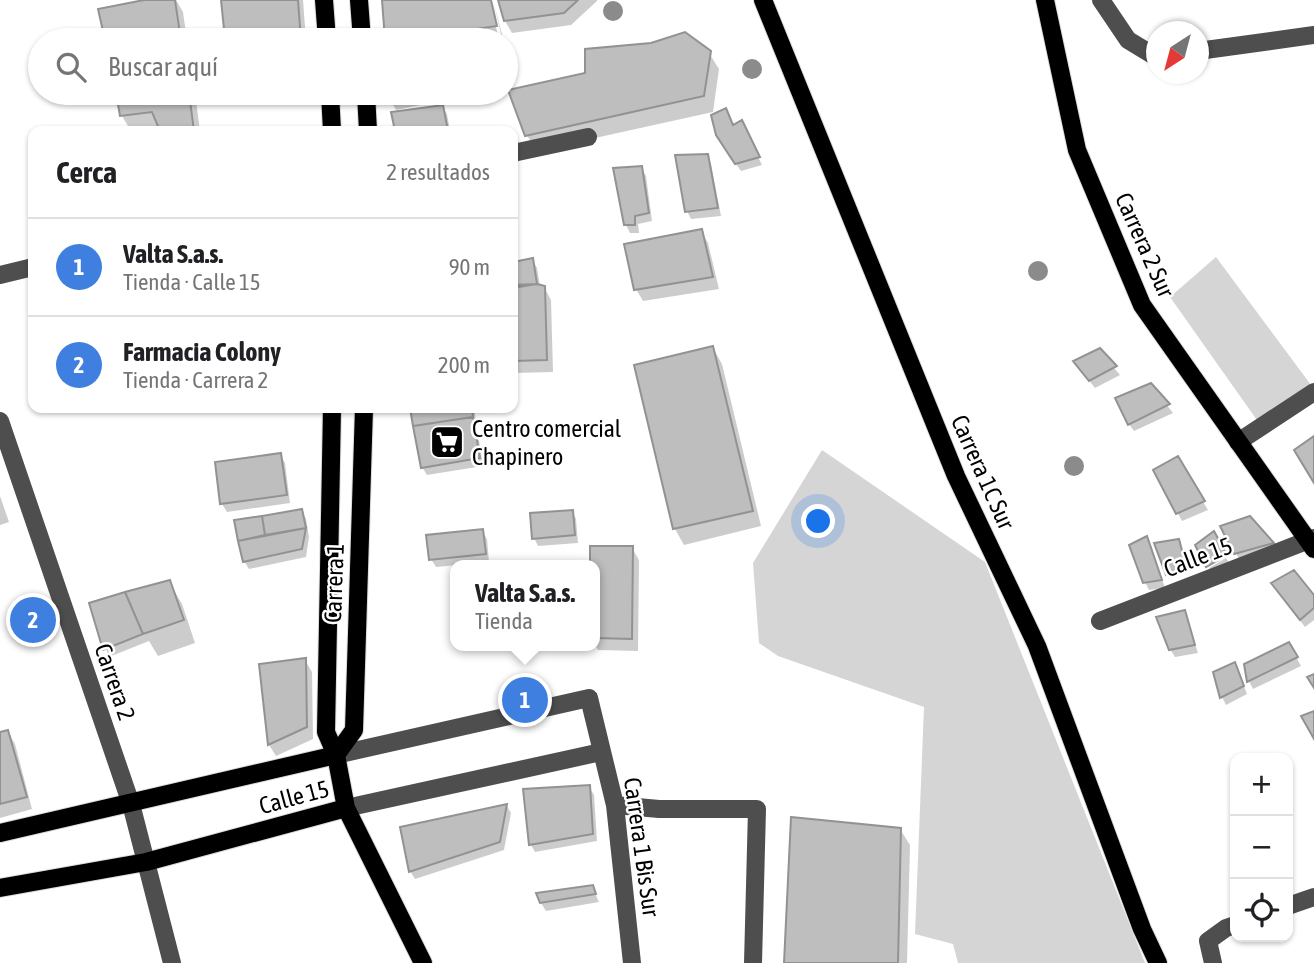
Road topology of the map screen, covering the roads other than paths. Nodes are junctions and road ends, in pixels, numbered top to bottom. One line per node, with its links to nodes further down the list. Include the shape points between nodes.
1 (324, 0): 6 (main road)
2 (359, 0): 7 (main road)
3 (763, 0): 42 (main road, Carrera 1C Sur, via 956,476 1037,646)
4 (1045, 0): 23 (main road, Carrera 2 Sur, via 1077,149 1142,306)
5 (1101, 0): 10 (street, via 1128,40)
6 (326, 28)
7 (361, 28)
8 (1314, 35): 9 (street)
9 (1209, 50)
10 (1146, 51)
11 (331, 105): 13 (main road)
12 (367, 105): 14 (main road)
13 (332, 126)
14 (368, 126)
15 (588, 137): 16 (street)
16 (518, 152)
17 (28, 268): 18 (street)
18 (0, 275)
19 (1314, 392): 23 (street)
20 (332, 413): 28 (main road, Carrera 1, via 326,732)
21 (365, 413): 28 (main road, Carrera 1, via 354,730)
22 (0, 421): 29 (street, Carrera 2)
23 (1238, 442): 24 (main road, Carrera 2 Sur)
24 (1312, 542): 25 (street, Calle 15)
25 (1100, 621)
26 (589, 698): 27 (street, Carrera 1 Bis Sur); 28 (street, Calle 15)
27 (601, 752): 30 (street, Carrera 1 Bis Sur); 31 (street, Calle 15)
28 (336, 755): 29 (main road, Calle 15); 31 (main road, Carrera 1)
29 (131, 804): 32 (main road, Calle 15); 33 (street, Carrera 2)
30 (615, 805): 40 (street, Carrera 1 Bis Sur); 41 (street, via 757,809)
31 (346, 808): 33 (main road, Calle 15); 39 (main road, Carrera 1)
32 (0, 833)
33 (146, 862): 34 (main road, Calle 15); 38 (street, Carrera 2)
34 (0, 888)
35 (1314, 897): 36 (street)
36 (1293, 904)
37 (1230, 927): 43 (street, via 1208,942)
38 (172, 963)
39 (423, 963)
40 (632, 963)
41 (753, 963)
42 (1158, 963)
43 (1213, 963)

